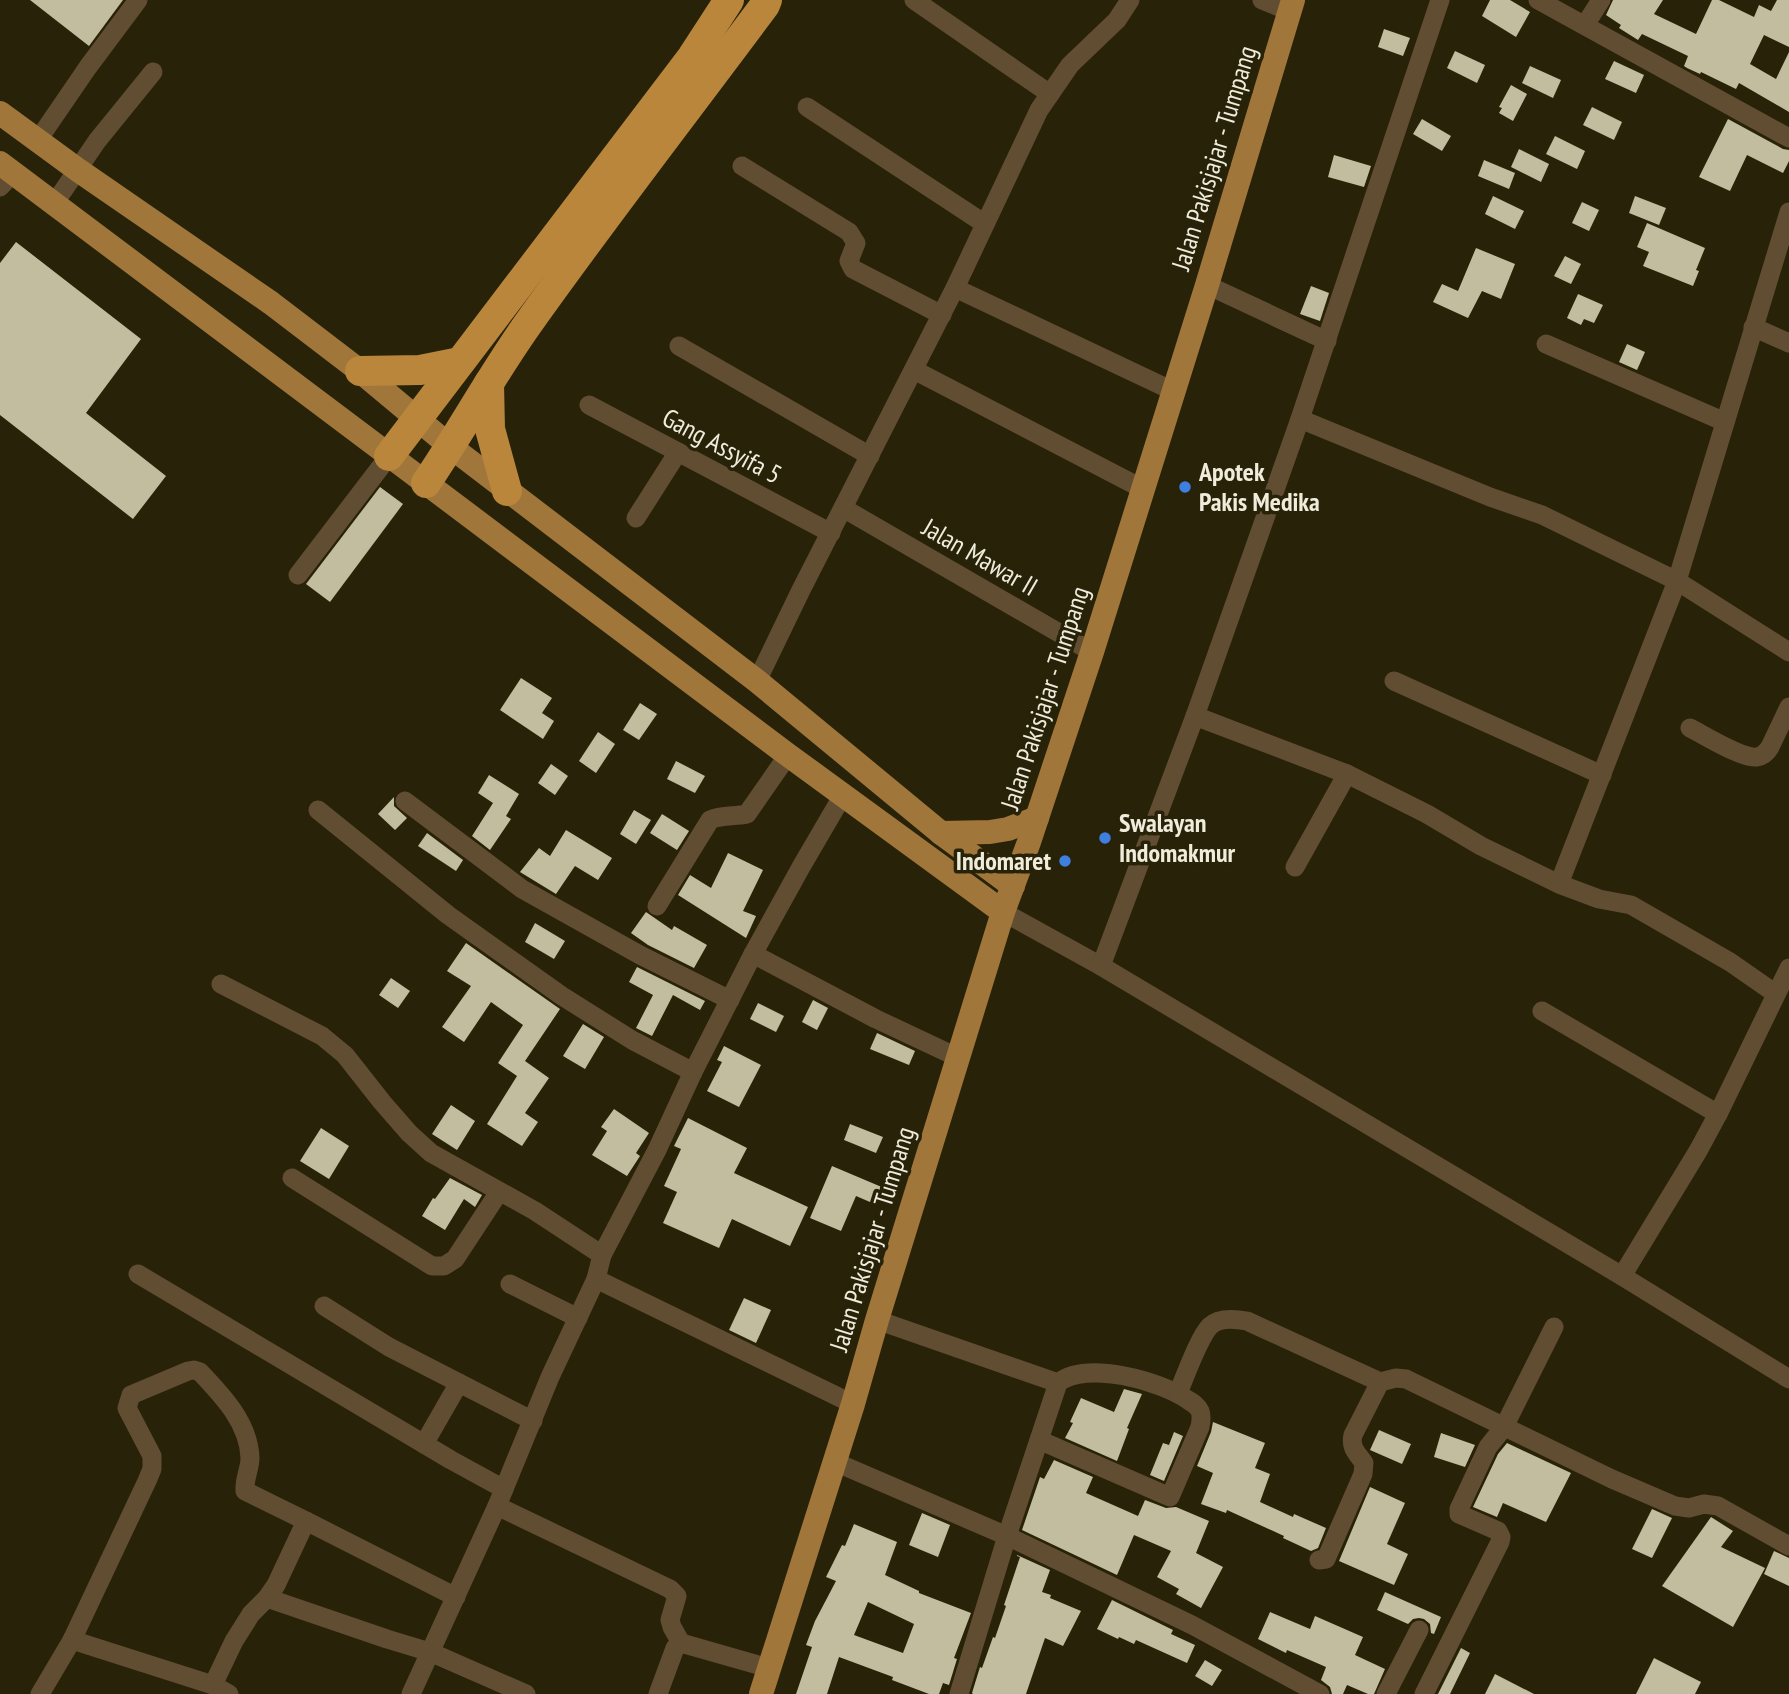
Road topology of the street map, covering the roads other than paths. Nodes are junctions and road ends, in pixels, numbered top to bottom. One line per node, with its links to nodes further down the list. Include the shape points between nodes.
1 (138, 0): 17 (street)
2 (729, 0): 32 (highway, via 692,57)
3 (766, 0): 35 (highway)
4 (914, 0): 13 (street)
5 (1130, 0): 13 (street, via 1118,20 1070,65)
6 (1262, 0): 10 (street)
7 (1440, 0): 28 (street)
8 (1538, 0): 11 (street)
9 (1601, 0): 11 (street)
10 (1291, 6): 24 (main road, Jalan Pakisjajar - Tumpang)
11 (1585, 26): 16 (street)
12 (153, 72): 19 (street)
13 (1050, 94): 23 (street)
14 (807, 107): 23 (street)
15 (0, 113): 17 (main road)
16 (1789, 138)
17 (38, 140): 19 (main road)
18 (742, 166): 26 (street, via 849,232 856,243 849,261 853,269)
19 (78, 170): 21 (street); 34 (main road, via 271,303)
20 (4, 174): 21 (main road)
21 (54, 204): 43 (main road)
22 (1789, 212): 27 (street)
23 (985, 224): 25 (street)
24 (1207, 285): 28 (street); 36 (main road, Jalan Pakisjajar - Tumpang)
25 (955, 288): 26 (street); 36 (street)
26 (942, 315): 33 (street)
27 (1753, 327): 29 (street); 40 (street)
28 (1328, 341): 39 (street)
29 (1789, 343)
30 (1546, 344): 40 (street)
31 (679, 346): 44 (street)
32 (460, 362): 34 (highway, via 420,370); 38 (highway)
33 (914, 370): 44 (street); 46 (street)
34 (360, 371): 38 (main road)
35 (489, 383): 41 (highway); 47 (highway, via 490,429)
36 (1174, 391): 46 (main road, Jalan Pakisjajar - Tumpang)
37 (589, 405): 42 (street, Gang Assyifa 5)
38 (417, 419): 41 (main road); 43 (highway)
39 (1300, 419): 52 (street, via 1542,515); 58 (street)
40 (1725, 422): 52 (street)
41 (451, 447): 45 (highway); 47 (main road)
42 (678, 452): 49 (street); 50 (street, Gang Assyifa 5)
43 (389, 456): 45 (main road); 51 (street)
44 (870, 456): 48 (street)
45 (426, 483): 60 (main road)
46 (1143, 489): 53 (main road, Jalan Pakisjajar - Tumpang)
47 (508, 491): 55 (main road)
48 (843, 508): 50 (street); 53 (street, Jalan Mawar II)
49 (636, 518)
50 (831, 533): 55 (street)
51 (298, 575)
52 (1676, 581): 54 (street); 62 (street)
53 (1092, 652): 66 (main road, Jalan Pakisjajar - Tumpang)
54 (1789, 652)
55 (757, 681): 67 (main road)
56 (1394, 681): 62 (street)
57 (1789, 707): 59 (street, via 1766,754 1759,757 1742,755)
58 (1195, 716): 61 (street); 74 (street)
59 (1690, 728)
60 (788, 755): 63 (main road); 71 (street, via 747,814 710,820)
61 (1347, 774): 68 (street); 69 (street)
62 (1602, 775): 69 (street)
63 (843, 795): 72 (main road); 73 (street)
64 (405, 801): 78 (street, via 522,889)
65 (318, 810): 81 (street, via 448,915 562,996)
66 (1037, 818): 67 (main road, via 990,832); 70 (main road, Jalan Pakisjajar - Tumpang)
67 (942, 833): 70 (main road)
68 (1295, 867)
69 (1559, 884): 77 (street, via 1631,905)
70 (1013, 886): 72 (main road, Jalan Pakisjajar - Tumpang)
71 (657, 906)
72 (1003, 912): 74 (street); 80 (main road, Jalan Pakisjajar - Tumpang)
73 (753, 954): 78 (street); 80 (street)
74 (1101, 966): 87 (street)
75 (1789, 968): 77 (street)
76 (221, 984): 84 (street, via 323,1036 345,1055 409,1133 432,1153)
77 (1776, 994): 82 (street)
78 (730, 1000): 81 (street)
79 (1542, 1011): 82 (street)
80 (959, 1058): 92 (main road, Jalan Pakisjajar - Tumpang)
81 (693, 1072): 85 (street)
82 (1718, 1114): 87 (street)
83 (292, 1178): 84 (street, via 432,1266 455,1259)
84 (499, 1192): 85 (street)
85 (602, 1255): 88 (street)
86 (138, 1275): 103 (street)
87 (1622, 1276): 94 (street)
88 (596, 1279): 91 (street); 99 (street)
89 (510, 1284): 91 (street)
90 (324, 1306): 96 (street)
91 (578, 1318): 100 (street)
92 (877, 1320): 97 (street); 99 (main road, Jalan Pakisjajar - Tumpang)
93 (1554, 1327): 101 (street)
94 (1789, 1379)
95 (1380, 1382): 98 (street, via 1247,1321 1227,1319 1211,1325); 101 (street, via 1406,1379); 109 (street, via 1351,1442 1364,1463 1363,1474 1326,1559)
96 (459, 1383): 100 (street); 103 (street)
97 (1058, 1383): 98 (street, via 1073,1375 1100,1373); 102 (street); 107 (street)
98 (1178, 1392): 102 (street, via 1196,1405 1201,1418 1170,1497)
99 (853, 1405): 104 (main road, Jalan Pakisjajar - Tumpang)
100 (533, 1421): 105 (street)
101 (1504, 1427): 108 (street, via 1675,1506 1718,1506); 126 (street, via 1488,1447 1458,1511 1498,1531 1500,1542)
102 (1039, 1440): 107 (street)
103 (424, 1444): 105 (street)
104 (835, 1462): 107 (street); 116 (main road, Jalan Pakisjajar - Tumpang)
105 (500, 1498): 110 (street); 114 (street, via 670,1588 677,1597 671,1624)
106 (306, 1521): 110 (street); 111 (street); 113 (street, via 245,1491 250,1458 245,1436 227,1401 200,1372 188,1371 131,1395 127,1408 152,1456 152,1469)
107 (1007, 1536): 123 (street); 124 (street, via 1192,1625)
108 (1789, 1546)
109 (1319, 1560)
110 (456, 1597): 115 (street)
111 (267, 1598): 115 (street); 117 (street, via 233,1641)
112 (1419, 1630): 125 (street)
113 (72, 1640): 117 (street); 118 (street)
114 (681, 1643): 116 (street); 121 (street)
115 (430, 1652): 119 (street); 120 (street)
116 (769, 1668): 122 (main road, Jalan Pakisjajar - Tumpang)
117 (225, 1692)
118 (40, 1694)
119 (411, 1694)
120 (526, 1694)
121 (658, 1694)
122 (761, 1694)
123 (959, 1694)
124 (1320, 1694)
125 (1386, 1694)
126 (1424, 1694)

